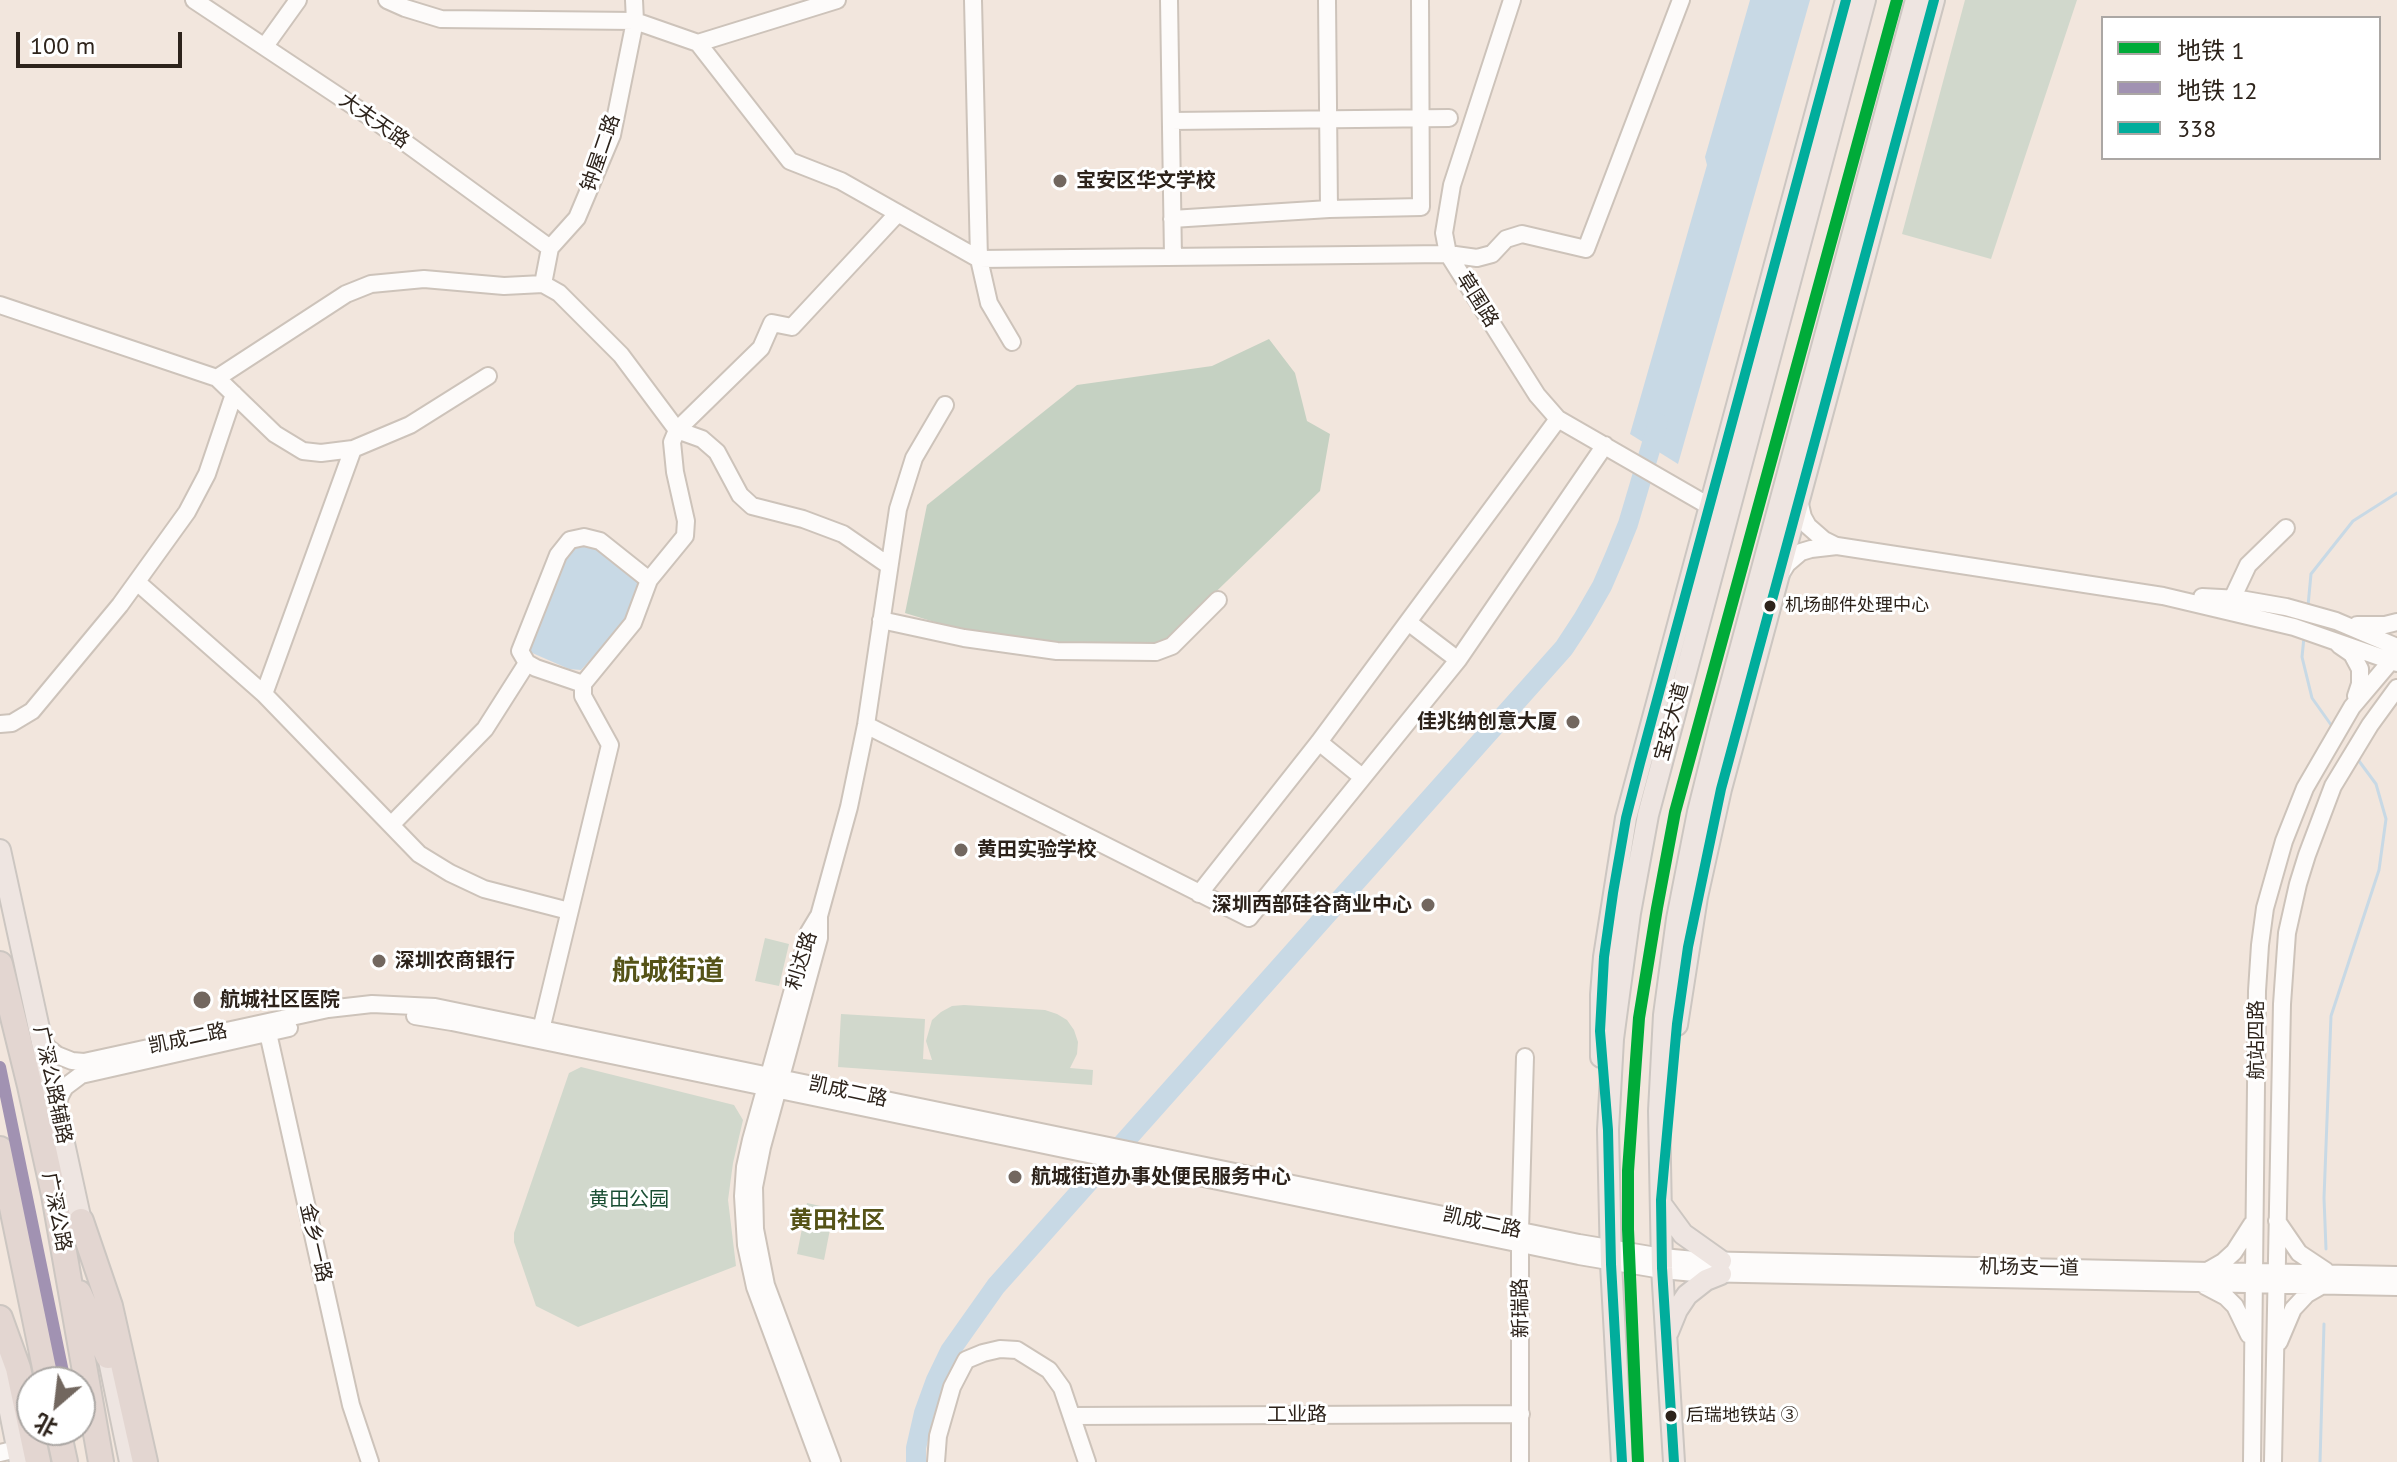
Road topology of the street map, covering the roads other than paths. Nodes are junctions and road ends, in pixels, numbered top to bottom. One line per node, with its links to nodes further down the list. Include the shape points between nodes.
1 (194, 0): 18 (street, 大夫天路)
2 (298, 0): 18 (street)
3 (387, 0): 16 (street, via 441,19)
4 (634, 0): 16 (street, 钟屋二路)
5 (837, 0): 17 (street)
6 (973, 0): 31 (street)
7 (1169, 0): 23 (street)
8 (1327, 0): 22 (street)
9 (1420, 0): 21 (street)
10 (1512, 0): 29 (street, 草围路, via 1452,185 1444,233)
11 (1681, 0): 29 (street, via 1586,249 1522,234 1506,239 1492,254)
12 (1846, 0): 34 (main road)
13 (1865, 0): 26 (main road, 宝安大道)
14 (1918, 0): 19 (main road); 87 (main road, via 1688,858 1664,1015)
15 (1934, 0): 19 (main road)
16 (635, 21): 17 (street); 28 (street, 钟屋二路, via 612,135 577,218)
17 (698, 43): 25 (street, via 790,161 841,181)
18 (265, 46): 28 (street, 大夫天路)
19 (1919, 54): 44 (main road)
20 (1449, 118): 21 (street)
21 (1420, 119): 22 (street); 24 (street, via 1421,207)
22 (1328, 120): 23 (street); 24 (street)
23 (1171, 121): 27 (street)
24 (1329, 209): 27 (street)
25 (898, 213): 31 (street); 41 (street, via 792,327 772,323 761,348)
26 (1807, 216): 34 (main road); 85 (main road, 宝安大道, via 1648,815 1613,1039)
27 (1172, 219): 30 (street)
28 (550, 248): 32 (street)
29 (1448, 254): 30 (street); 40 (street, 草围路, via 1537,395)
30 (1173, 257): 31 (street)
31 (979, 259): 35 (street, via 989,303)
32 (543, 284): 37 (street, via 424,279 371,284 346,294); 41 (street, via 611,343)
33 (0, 305): 37 (street)
34 (1754, 339): 45 (main road)
35 (1012, 342)
36 (488, 376): 43 (street, via 410,425)
37 (217, 378): 38 (street)
38 (234, 394): 43 (street, via 275,434 303,451); 51 (street, via 207,474)
39 (945, 405): 48 (street, 利达路, via 914,458)
40 (1558, 419): 42 (street, 草围路); 58 (street)
41 (677, 430): 48 (street, via 702,439 717,452 740,495 752,506 843,534); 50 (street, via 672,442 685,536)
42 (1605, 445): 45 (street, 草围路); 62 (street)
43 (353, 449): 66 (street)
44 (1799, 500): 47 (street, via 1808,526); 49 (main road)
45 (1709, 506): 85 (main road, via 1626,818 1613,893 1600,1031)
46 (2286, 528): 53 (street, via 2248,565)
47 (1837, 546): 49 (street, via 1801,552); 52 (street)
48 (888, 565): 56 (street, 利达路)
49 (1779, 577): 87 (main road, via 1697,897 1677,1024)
50 (649, 580): 63 (street, via 600,541 570,540 558,555 520,651); 64 (street, via 633,623)
51 (137, 582): 66 (street); 69 (street, via 32,711)
52 (2163, 596): 53 (street); 55 (street)
53 (2232, 599): 55 (street)
54 (1218, 600): 56 (street, via 1172,646 1156,652 1057,651)
55 (2260, 610): 57 (street, via 2286,607); 60 (street)
56 (881, 620): 70 (street, 利达路)
57 (2336, 621): 59 (street, via 2373,626); 61 (street)
58 (1408, 622): 62 (street); 72 (street)
59 (2397, 622)
60 (2324, 636): 61 (street); 68 (street, via 2358,661 2360,684)
61 (2396, 656): 68 (street, 航站四路)
62 (1458, 660): 73 (street)
63 (527, 663): 64 (street); 74 (street, via 485,729)
64 (583, 684): 77 (street, via 583,696 610,745)
65 (2397, 688): 71 (street, 航站四路)
66 (264, 694): 74 (street)
67 (2397, 702): 71 (street)
68 (2352, 707): 88 (street, 航站四路, via 2315,769 2284,841 2262,927)
69 (0, 724)
70 (866, 725): 76 (street); 83 (street, 利达路, via 819,916 819,938)
71 (2370, 725): 90 (street, 航站四路, via 2333,786 2302,869 2287,933)
72 (1319, 742): 73 (street); 76 (street)
73 (1362, 777): 76 (street, via 1249,918)
74 (391, 825): 77 (street, via 419,854 450,873 484,889)
75 (0, 850): 81 (main road, 广深公路辅路)
76 (1199, 894)
77 (569, 911): 80 (street)
78 (0, 964): 93 (highway, 广深公路)
79 (267, 1028): 80 (street, 凯成二路, via 391,1014); 81 (street, 凯成二路, via 84,1062 57,1055); 84 (street, 凯成二路, via 81,1075 62,1092); 115 (street, 金乡一路, via 351,1405)
80 (540, 1034): 83 (street, 凯成二路)
81 (42, 1037): 84 (main road, 广深公路辅路)
82 (1525, 1057): 91 (street, 新瑞路)
83 (773, 1082): 91 (street, 凯成二路); 116 (street, 利达路, via 745,1167 746,1245 760,1302); 117 (street, 利达路, via 756,1173 757,1242 771,1300)
84 (58, 1110): 89 (main road, 广深公路辅路)
85 (1608, 1130): 92 (main road, 宝安大道)
86 (0, 1149): 108 (highway, 广深公路)
87 (1661, 1202): 94 (main road); 95 (main road, via 1683,1234)
88 (2255, 1219): 97 (street, via 2233,1254); 98 (street, 航站四路)
89 (81, 1221): 106 (main road, 广深公路辅路); 114 (highway, via 110,1306)
90 (2277, 1221): 99 (street, 航站四路); 100 (street)
91 (1520, 1237): 92 (street, 凯成二路); 109 (street, 新瑞路)
92 (1611, 1255): 94 (street, 凯成二路); 121 (main road, 宝安大道)
93 (65, 1262): 106 (highway); 112 (highway, 广深公路)
94 (1662, 1264): 95 (street, 机场支一道); 103 (main road)
95 (1721, 1267): 97 (street, 机场支一道); 103 (main road, via 1687,1295)
96 (2397, 1275): 100 (street, 机场支一道)
97 (2200, 1277): 98 (street, 机场支一道); 104 (street, via 2235,1306)
98 (2254, 1278): 99 (street, 机场支一道); 104 (street, 航站四路)
99 (2276, 1279): 100 (street, 机场支一道); 105 (street, 航站四路)
100 (2327, 1280): 101 (street, 机场支一道); 105 (street, via 2293,1309)
101 (2397, 1287)
102 (0, 1318): 111 (highway, via 18,1368)
103 (1666, 1340): 122 (main road)
104 (2254, 1347): 123 (street, 航站四路)
105 (2275, 1351): 124 (street, 航站四路)
106 (108, 1356): 113 (main road, 广深公路辅路)
107 (0, 1362): 111 (main road)
108 (45, 1366)
109 (1521, 1414): 110 (street, 工业路); 120 (street, 新瑞路)
110 (1073, 1416): 118 (street, via 1049,1370 1017,1350 983,1353 966,1360 952,1387); 119 (street)
111 (22, 1457)
112 (101, 1462)
113 (130, 1462)
114 (145, 1462)
115 (370, 1462)
116 (820, 1462)
117 (832, 1462)
118 (936, 1462)
119 (1087, 1462)
120 (1520, 1462)
121 (1622, 1462)
122 (1674, 1462)
123 (2252, 1462)
124 (2273, 1462)

